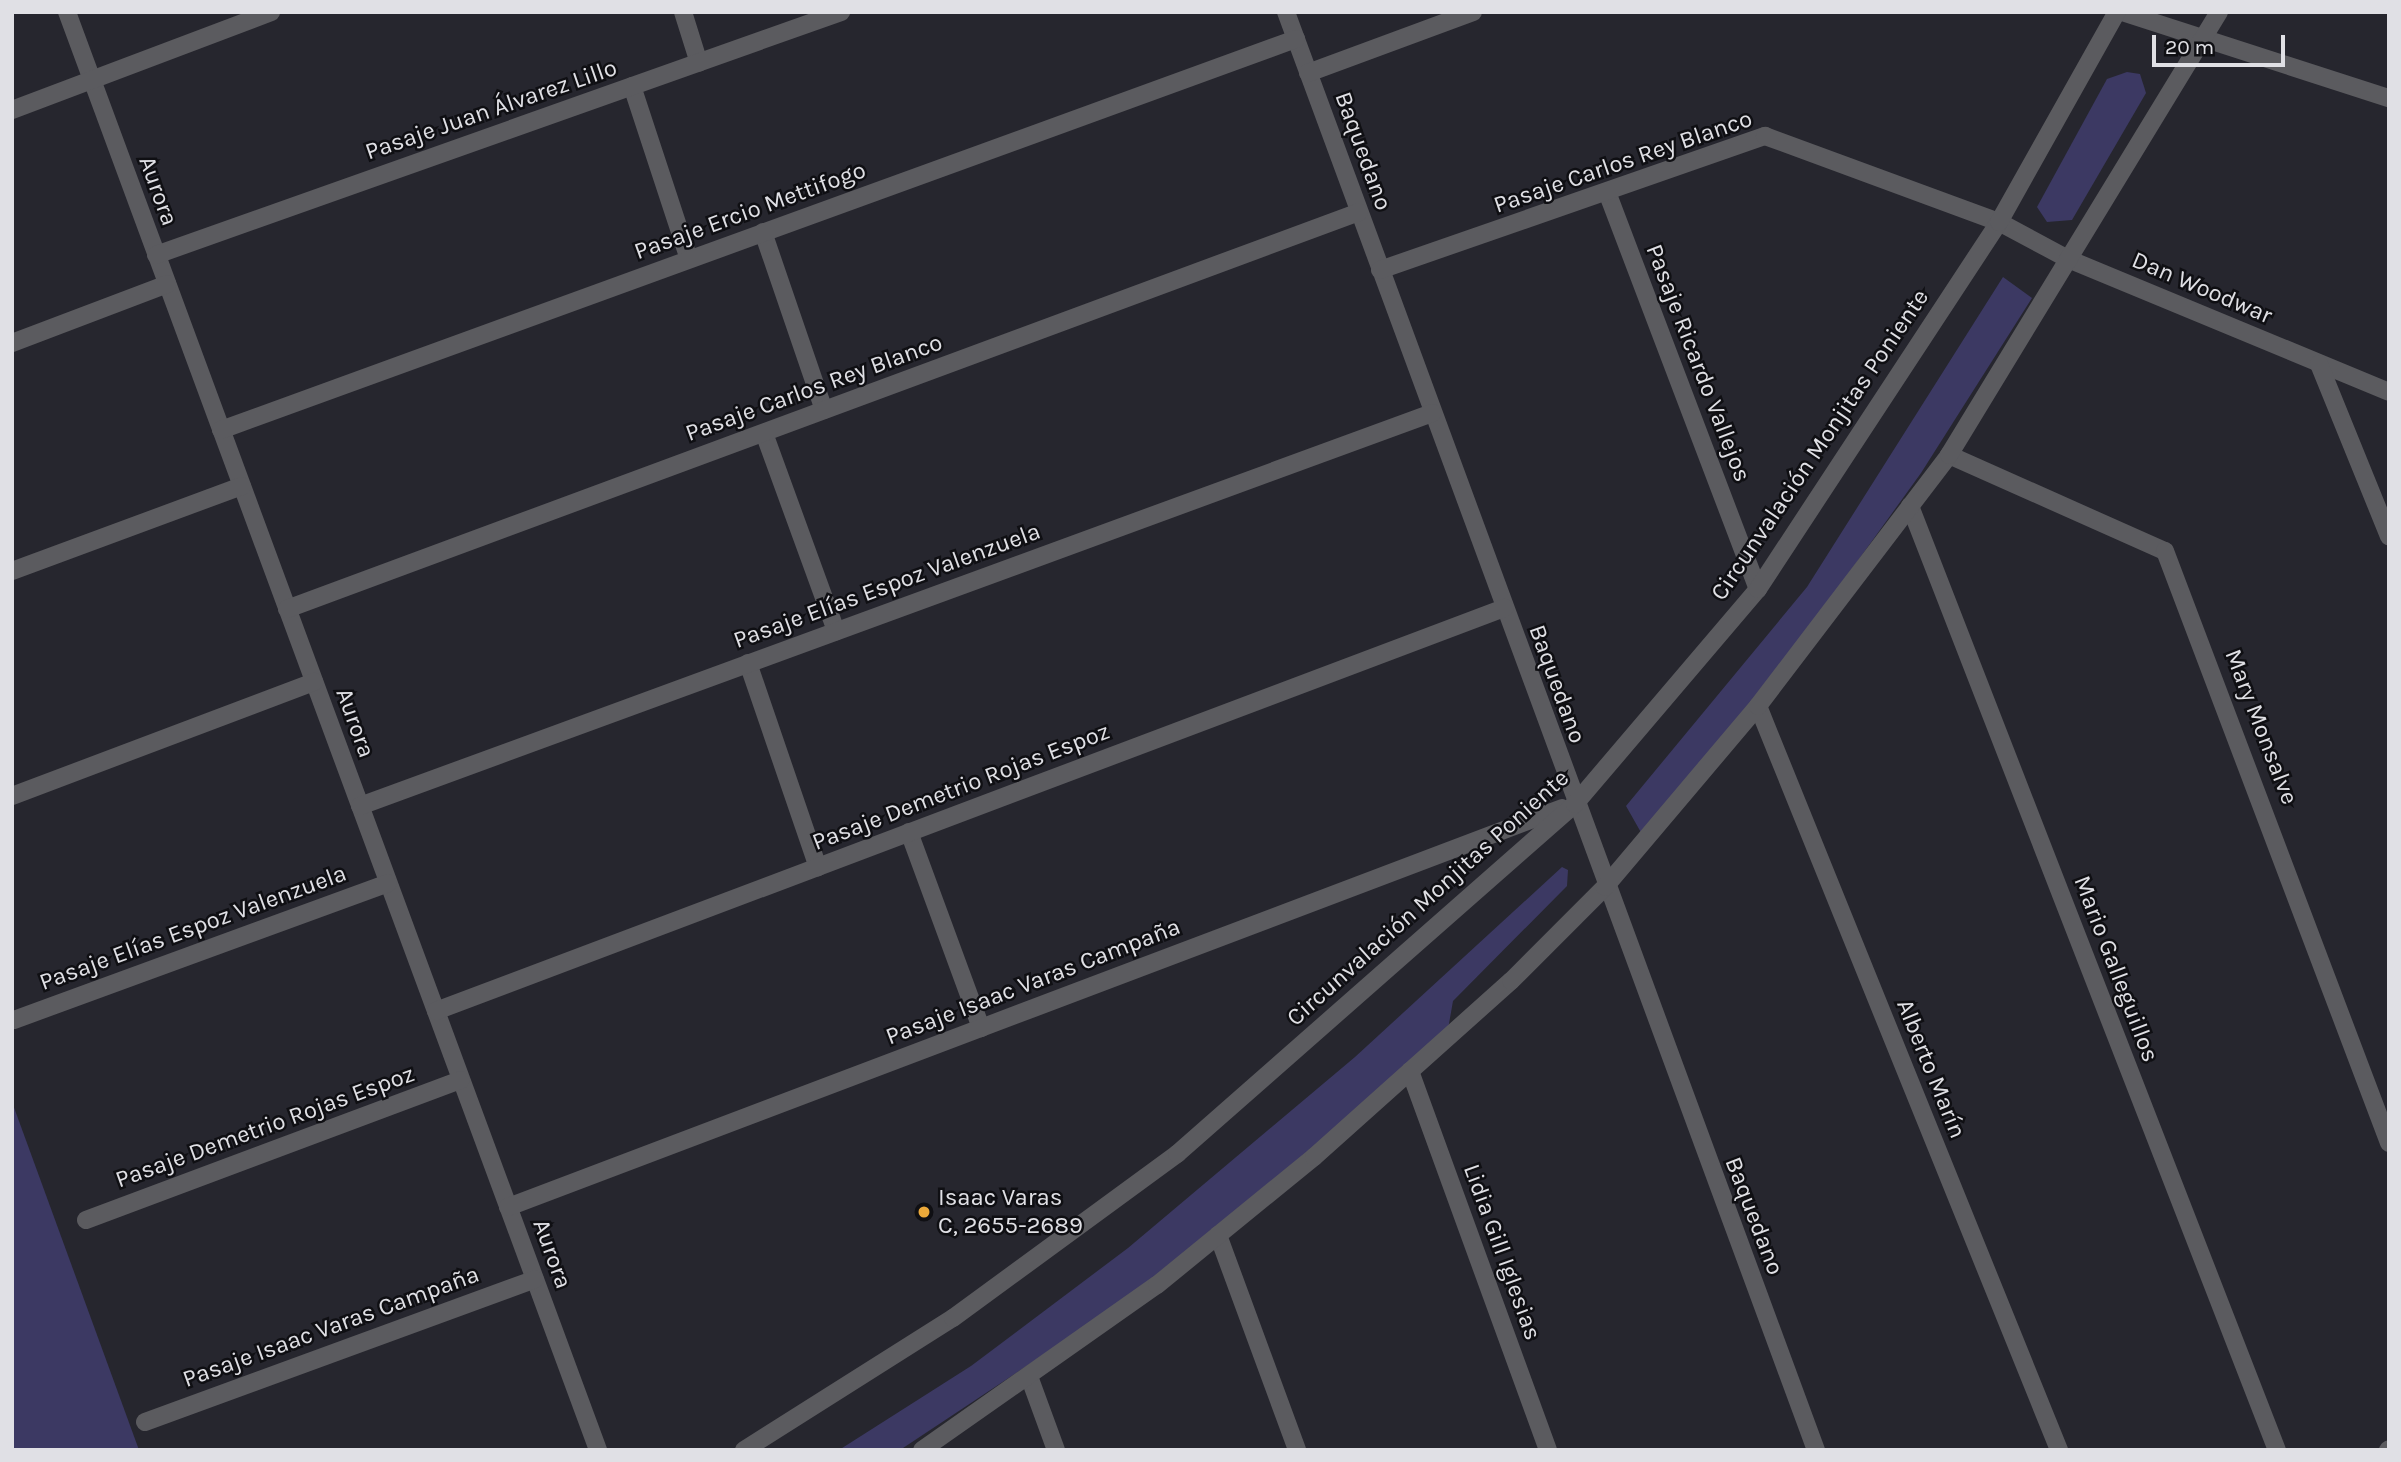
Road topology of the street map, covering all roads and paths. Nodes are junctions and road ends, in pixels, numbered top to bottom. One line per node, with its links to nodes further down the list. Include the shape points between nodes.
1 (67, 12): 13 (street, Aurora)
2 (271, 12): 13 (street)
3 (683, 12): 11 (street)
4 (841, 12): 11 (street, Pasaje Juan Álvarez Lillo)
5 (1286, 12): 10 (street, Baquedano)
6 (1473, 12): 12 (street)
7 (2119, 12): 9 (street); 19 (street, Circunvalación Monjitas Poniente)
8 (2219, 12): 9 (street)
9 (2207, 35): 15 (street); 23 (street)
10 (1296, 39): 12 (street, Baquedano); 20 (street, Pasaje Ercio Mettifogo)
11 (699, 62): 14 (street, Pasaje Juan Álvarez Lillo)
12 (1308, 73): 18 (street, Baquedano)
13 (91, 80): 16 (street); 21 (street, Aurora)
14 (632, 86): 21 (street, Pasaje Juan Álvarez Lillo); 22 (street)
15 (2389, 98)
16 (12, 110)
17 (1607, 192): 19 (street, Pasaje Carlos Rey Blanco, via 1765,136); 24 (street, Pasaje Carlos Rey Blanco); 38 (street, Pasaje Ricardo Vallejos)
18 (1359, 212): 24 (street, Baquedano); 29 (street, Pasaje Carlos Rey Blanco)
19 (1999, 222): 23 (street, Dan Woodwar); 38 (street, Circunvalación Monjitas Poniente)
20 (763, 232): 22 (street, Pasaje Ercio Mettifogo); 29 (street)
21 (156, 255): 25 (street, Aurora)
22 (689, 259): 31 (street, Pasaje Ercio Mettifogo)
23 (2068, 259): 27 (street, Dan Woodwar); 33 (street)
24 (1380, 270): 30 (street, Baquedano)
25 (167, 284): 26 (street); 31 (street, Aurora)
26 (12, 342)
27 (2319, 364): 28 (street, Dan Woodwar); 36 (street)
28 (2389, 392)
29 (824, 410): 32 (street, Pasaje Carlos Rey Blanco)
30 (1432, 412): 39 (street, Baquedano); 41 (street, Pasaje Elías Espoz Valenzuela)
31 (221, 430): 34 (street, Aurora)
32 (764, 433): 40 (street, Pasaje Carlos Rey Blanco); 41 (street)
33 (1949, 455): 35 (street); 57 (street, Mary Monsalve, via 2165,551)
34 (242, 486): 37 (street); 40 (street, Aurora)
35 (1910, 506): 44 (street); 72 (street, Mario Galleguillos)
36 (2389, 536)
37 (12, 572)
38 (1758, 589): 46 (street, Circunvalación Monjitas Poniente)
39 (1504, 608): 46 (street, Baquedano); 48 (street, Pasaje Demetrio Rojas Espoz)
40 (287, 610): 43 (street, Aurora)
41 (836, 631): 42 (street, Pasaje Elías Espoz Valenzuela)
42 (748, 663): 47 (street, Pasaje Elías Espoz Valenzuela); 49 (street)
43 (314, 682): 45 (street); 47 (street, Aurora)
44 (1758, 706): 51 (street); 71 (street, Alberto Marín)
45 (12, 796)
46 (1575, 804): 51 (street, Baquedano); 54 (street, Pasaje Isaac Varas Campaña); 65 (street, Circunvalación Monjitas Poniente, via 1177,1154 953,1318)
47 (360, 806): 50 (street, Aurora)
48 (909, 832): 49 (street, Pasaje Demetrio Rojas Espoz); 54 (street)
49 (818, 867): 52 (street, Pasaje Demetrio Rojas Espoz)
50 (388, 883): 52 (street, Aurora); 53 (street, Pasaje Elías Espoz Valenzuela)
51 (1605, 887): 55 (street); 70 (street, Baquedano)
52 (436, 1011): 56 (street, Aurora)
53 (14, 1020)
54 (981, 1028): 58 (street, Pasaje Isaac Varas Campaña)
55 (1410, 1071): 60 (street); 69 (street, Lidia Gill Iglesias)
56 (461, 1080): 58 (street, Aurora); 59 (street, Pasaje Demetrio Rojas Espoz)
57 (2389, 1143)
58 (508, 1207): 61 (street, Aurora)
59 (86, 1220)
60 (1218, 1235): 62 (street); 68 (street)
61 (535, 1279): 63 (street, Pasaje Isaac Varas Campaña); 64 (street, Aurora)
62 (1030, 1379): 66 (street); 67 (street)
63 (145, 1422)
64 (598, 1450)
65 (744, 1450)
66 (922, 1450)
67 (1056, 1450)
68 (1297, 1450)
69 (1548, 1450)
70 (1816, 1450)
71 (2059, 1450)
72 (2277, 1450)

